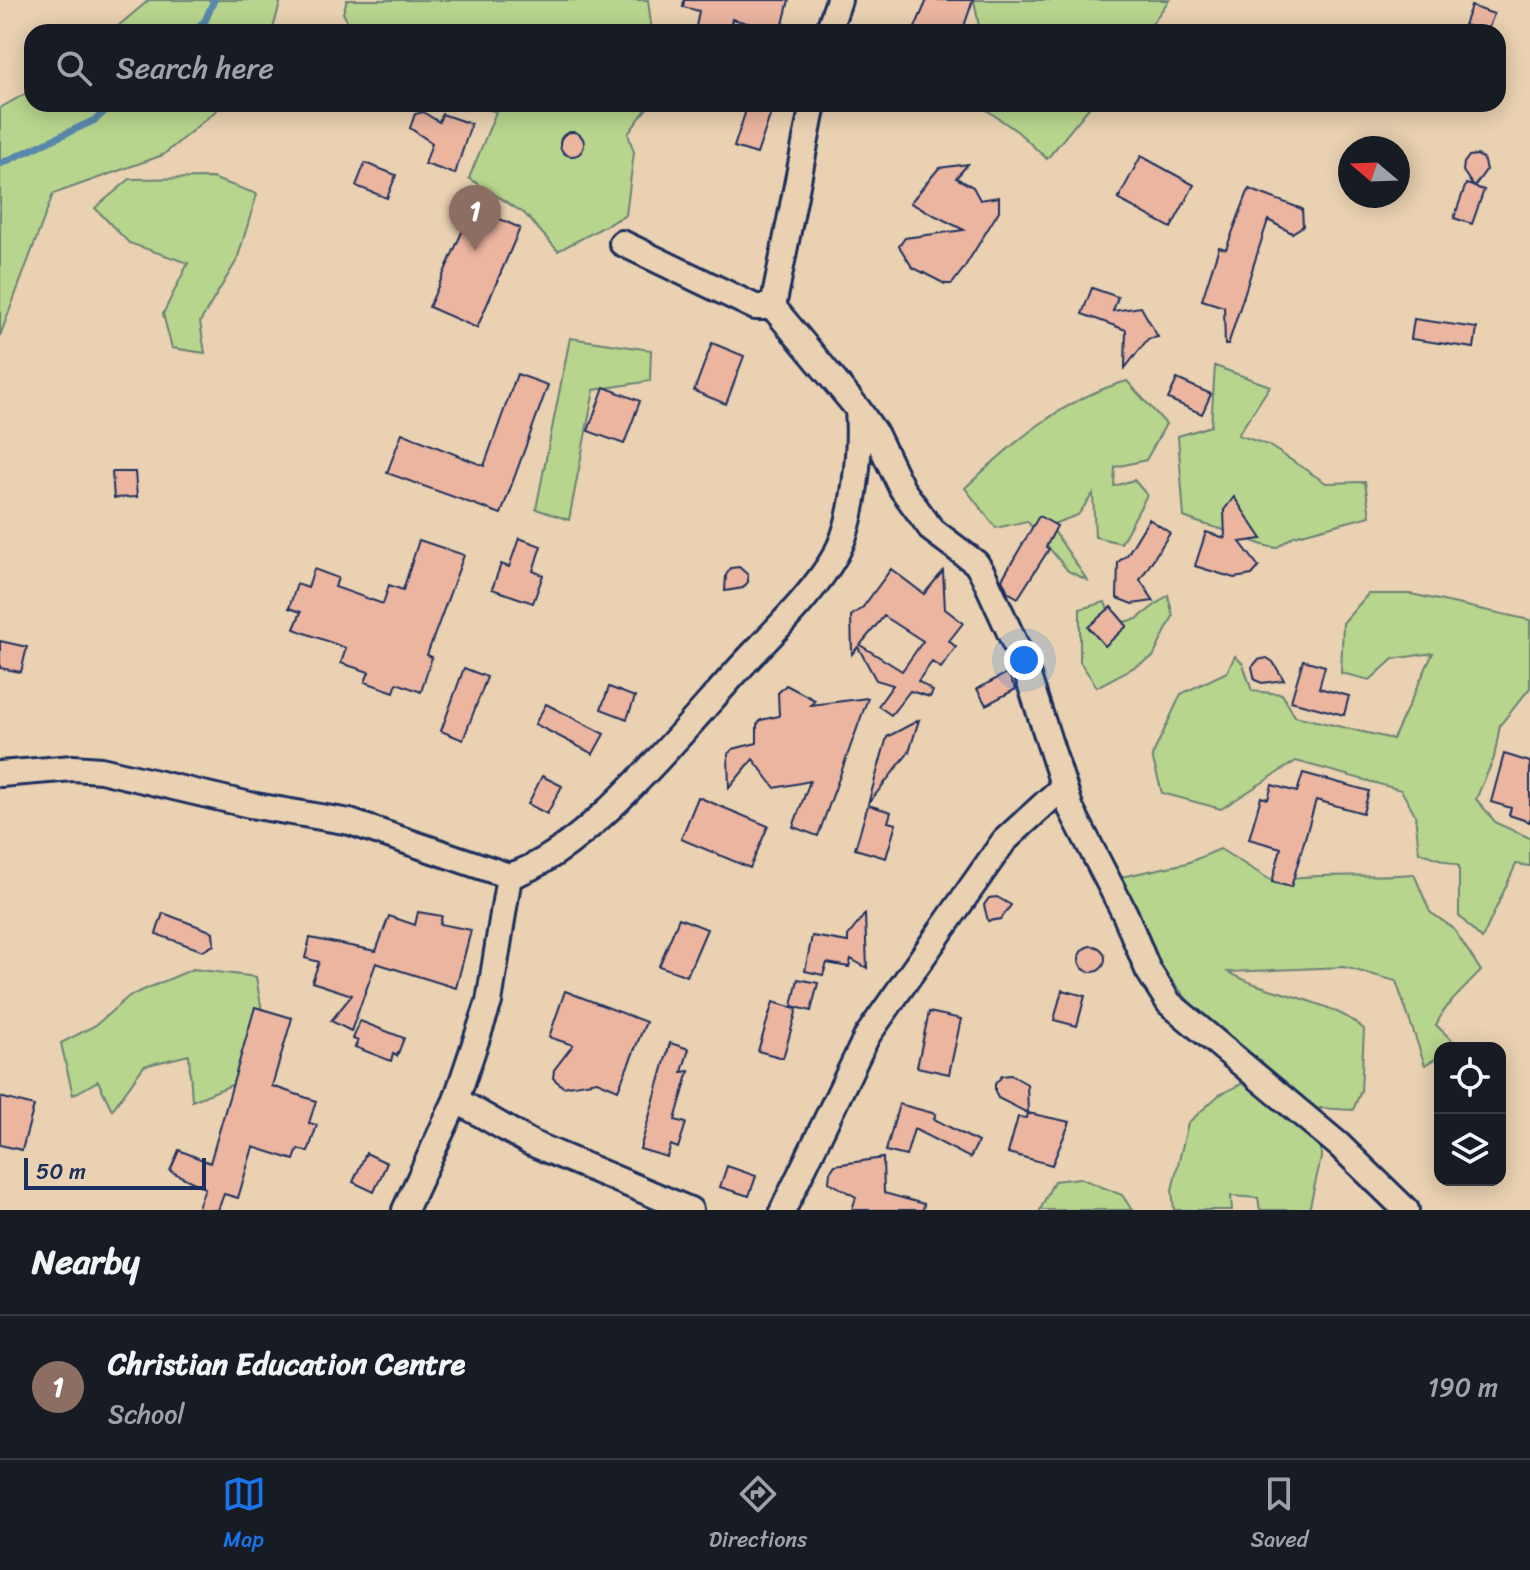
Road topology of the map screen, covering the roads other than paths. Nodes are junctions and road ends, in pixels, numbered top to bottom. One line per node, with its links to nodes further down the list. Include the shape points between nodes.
1 (839, 0): 2 (street)
2 (831, 24)
3 (811, 112): 5 (street)
4 (622, 243): 5 (street, via 755,307)
5 (773, 307): 6 (street)
6 (858, 409): 8 (street, via 932,530 983,574 1023,661); 9 (street, via 860,437 843,539 835,556 774,633 650,766 556,852)
7 (0, 774): 9 (street, via 101,770 350,822)
8 (1063, 787): 13 (street, via 1004,841 867,1036); 14 (street, via 1148,970 1169,1003 1339,1145)
9 (509, 876): 10 (street, via 489,1002)
10 (456, 1100): 11 (street); 12 (street, via 531,1143)
11 (405, 1210)
12 (690, 1210)
13 (783, 1210)
14 (1406, 1210)

